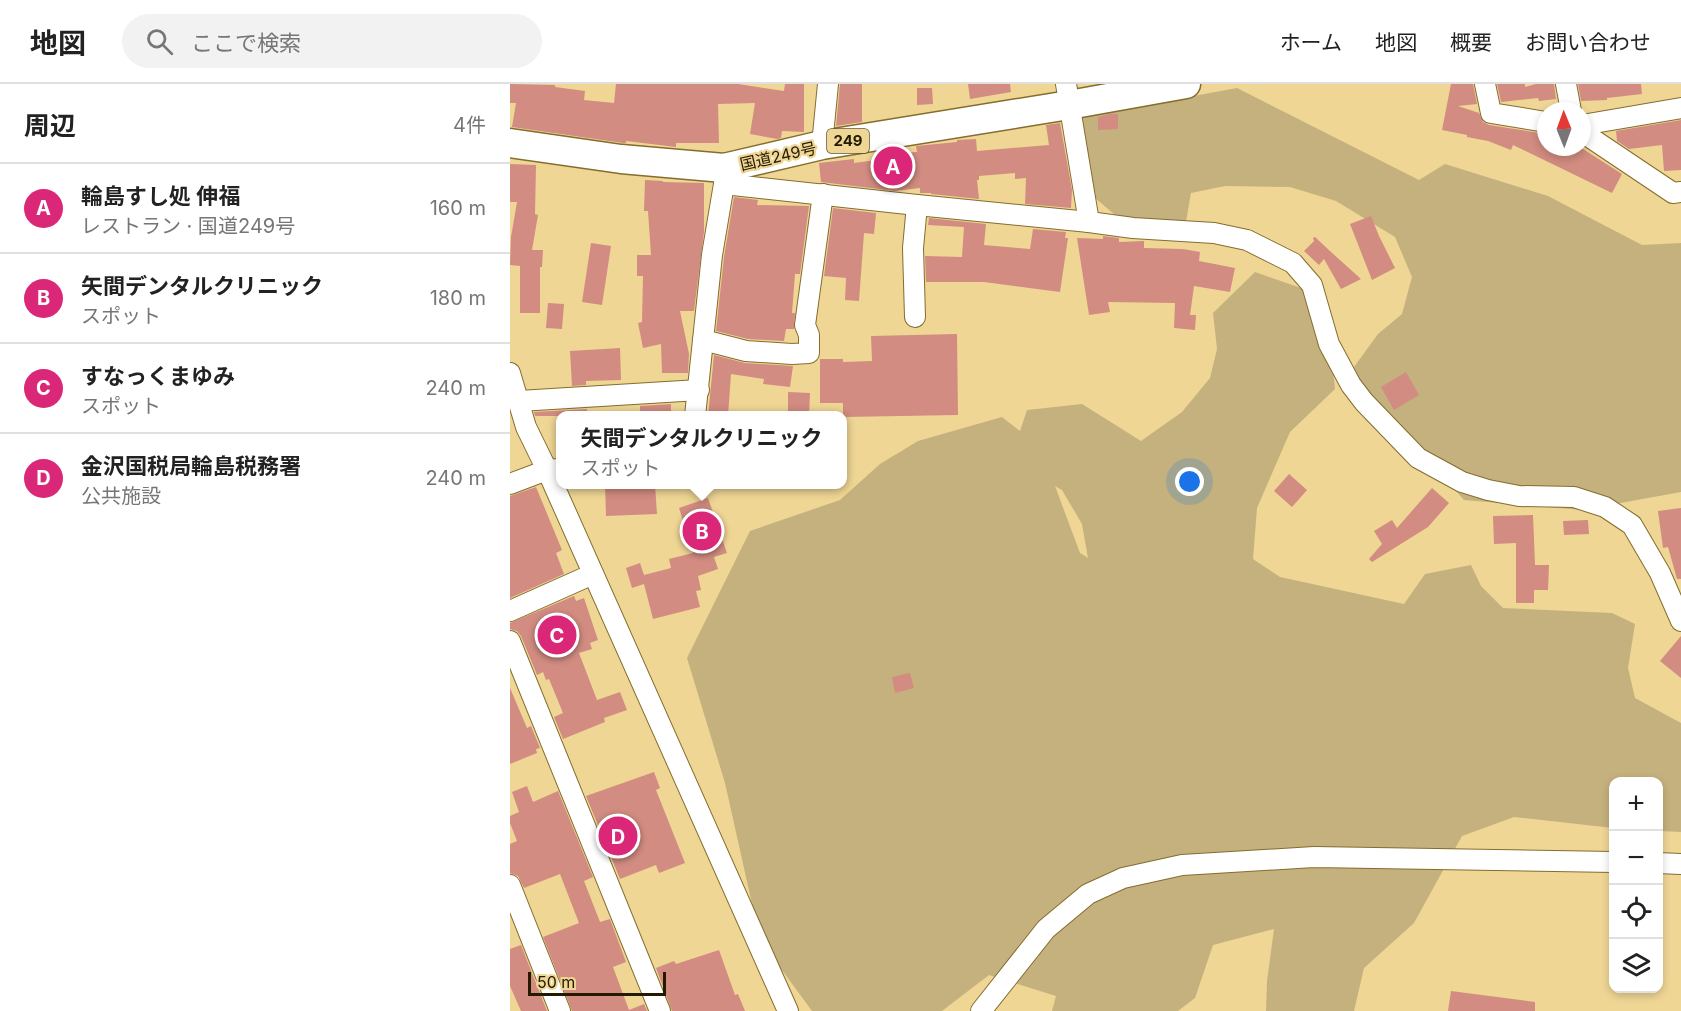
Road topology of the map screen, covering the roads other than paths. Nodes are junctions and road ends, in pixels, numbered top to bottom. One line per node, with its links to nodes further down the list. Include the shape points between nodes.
1 (828, 84): 12 (street)
2 (1186, 84): 5 (highway, 国道249号 / 249)
3 (1485, 84): 8 (street, via 1491,113)
4 (1566, 84): 6 (street)
5 (1067, 95): 12 (highway, 国道249号 / 249); 17 (street)
6 (1569, 102)
7 (1681, 108): 9 (street)
8 (1537, 121)
9 (1591, 123)
10 (1591, 138): 14 (street, via 1673,193)
11 (510, 143): 13 (highway, 国道249号 / 249)
12 (822, 145): 13 (highway, 国道249号 / 249)
13 (724, 176): 15 (street); 19 (street)
14 (1681, 192)
15 (823, 194): 16 (street); 19 (street, via 805,325 809,353 746,351)
16 (917, 205): 17 (street); 18 (street, via 913,248)
17 (1089, 222): 29 (street, via 1214,233 1247,240 1293,263 1312,285 1329,344 1352,385 1418,458 1462,482 1488,490 1519,496 1574,497 1605,507 1632,525 1660,573)
18 (915, 316)
19 (703, 340): 21 (street)
20 (510, 374): 22 (street)
21 (699, 390): 22 (street); 23 (street)
22 (519, 401): 24 (street, via 526,427)
23 (696, 411)
24 (554, 469): 25 (street)
25 (510, 484)
26 (561, 489): 27 (street)
27 (593, 574): 28 (street); 37 (street)
28 (510, 611)
29 (1681, 621)
30 (510, 641): 36 (street)
31 (1609, 862): 38 (street, via 1314,857 1182,865 1123,878 1088,894 1046,929)
32 (1663, 863): 33 (street)
33 (1681, 864)
34 (510, 885): 35 (street)
35 (560, 1011)
36 (660, 1011)
37 (788, 1011)
38 (981, 1011)

